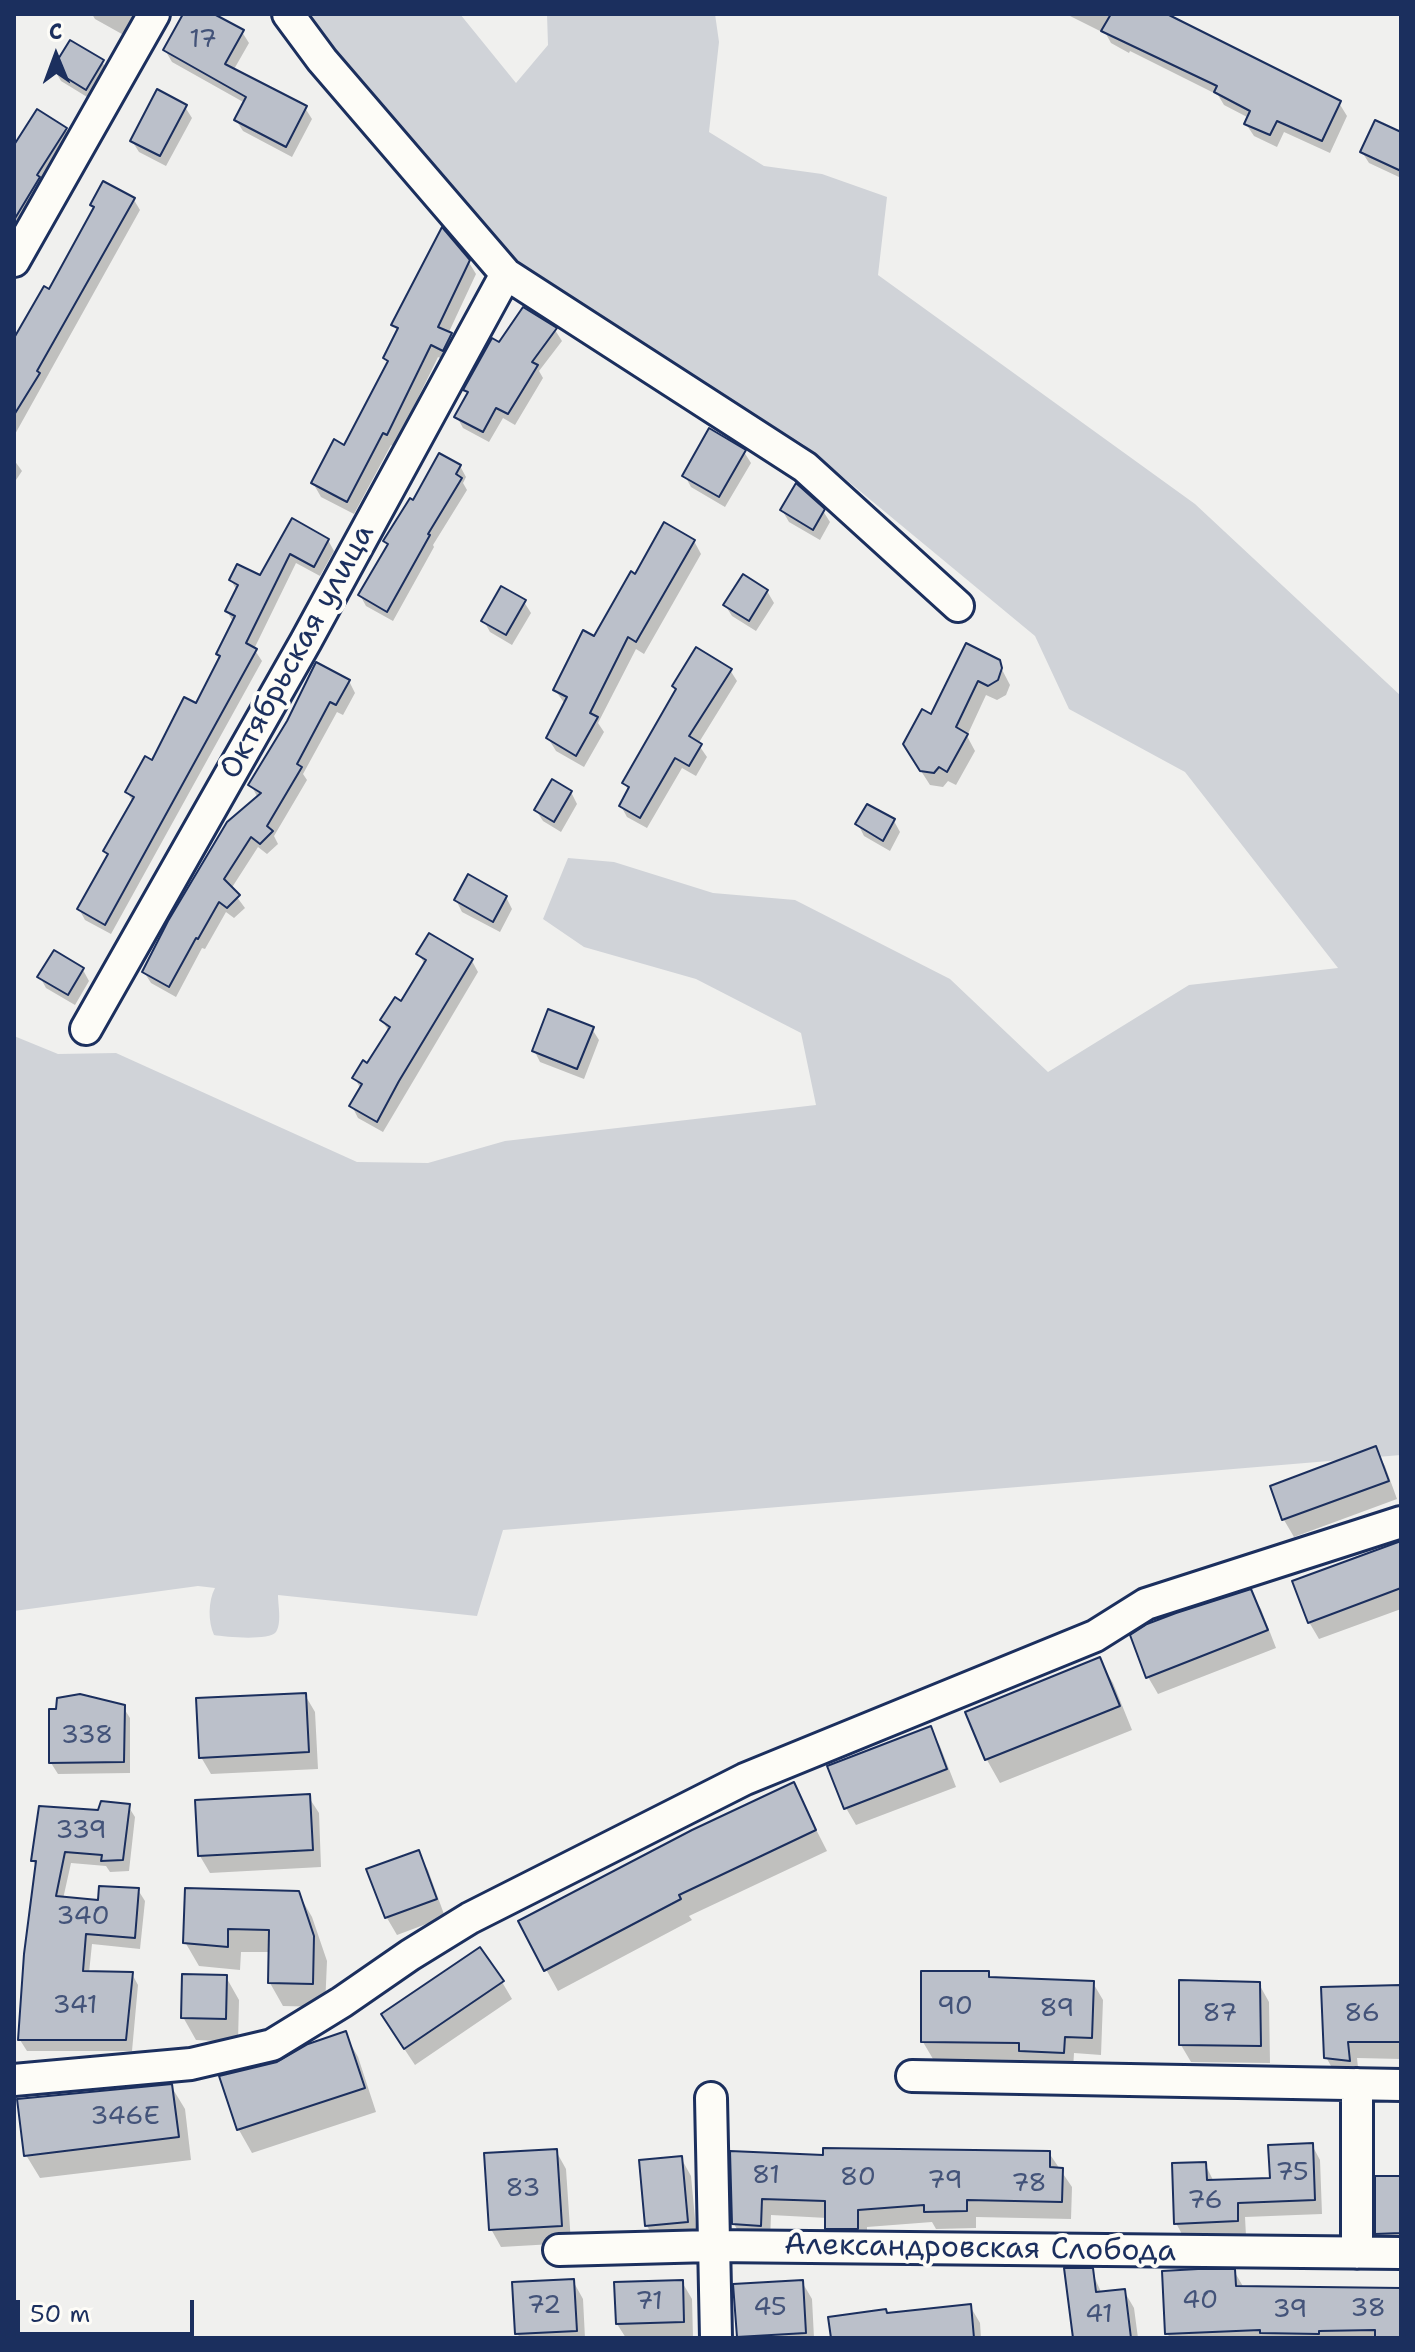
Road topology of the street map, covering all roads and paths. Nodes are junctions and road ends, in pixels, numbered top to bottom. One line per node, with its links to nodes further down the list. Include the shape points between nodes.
1 (154, 14): 3 (street)
2 (288, 14): 4 (street)
3 (14, 261)
4 (506, 274): 5 (street, via 805,467); 6 (street, Октябрьская улица)
5 (958, 606)
6 (86, 1029)
7 (1401, 1522): 9 (street, via 1146,1604 1095,1636 745,1779 470,1918 272,2045 191,2064)
8 (912, 2076): 10 (street)
9 (14, 2080)
10 (1357, 2084): 11 (street); 15 (street)
11 (1401, 2085)
12 (711, 2098): 13 (street)
13 (712, 2246): 14 (street, Александровская Слобода); 15 (street, Александровская Слобода); 17 (street)
14 (559, 2250)
15 (1357, 2253): 16 (street, Александровская Слобода)
16 (1401, 2253)
17 (716, 2338)

